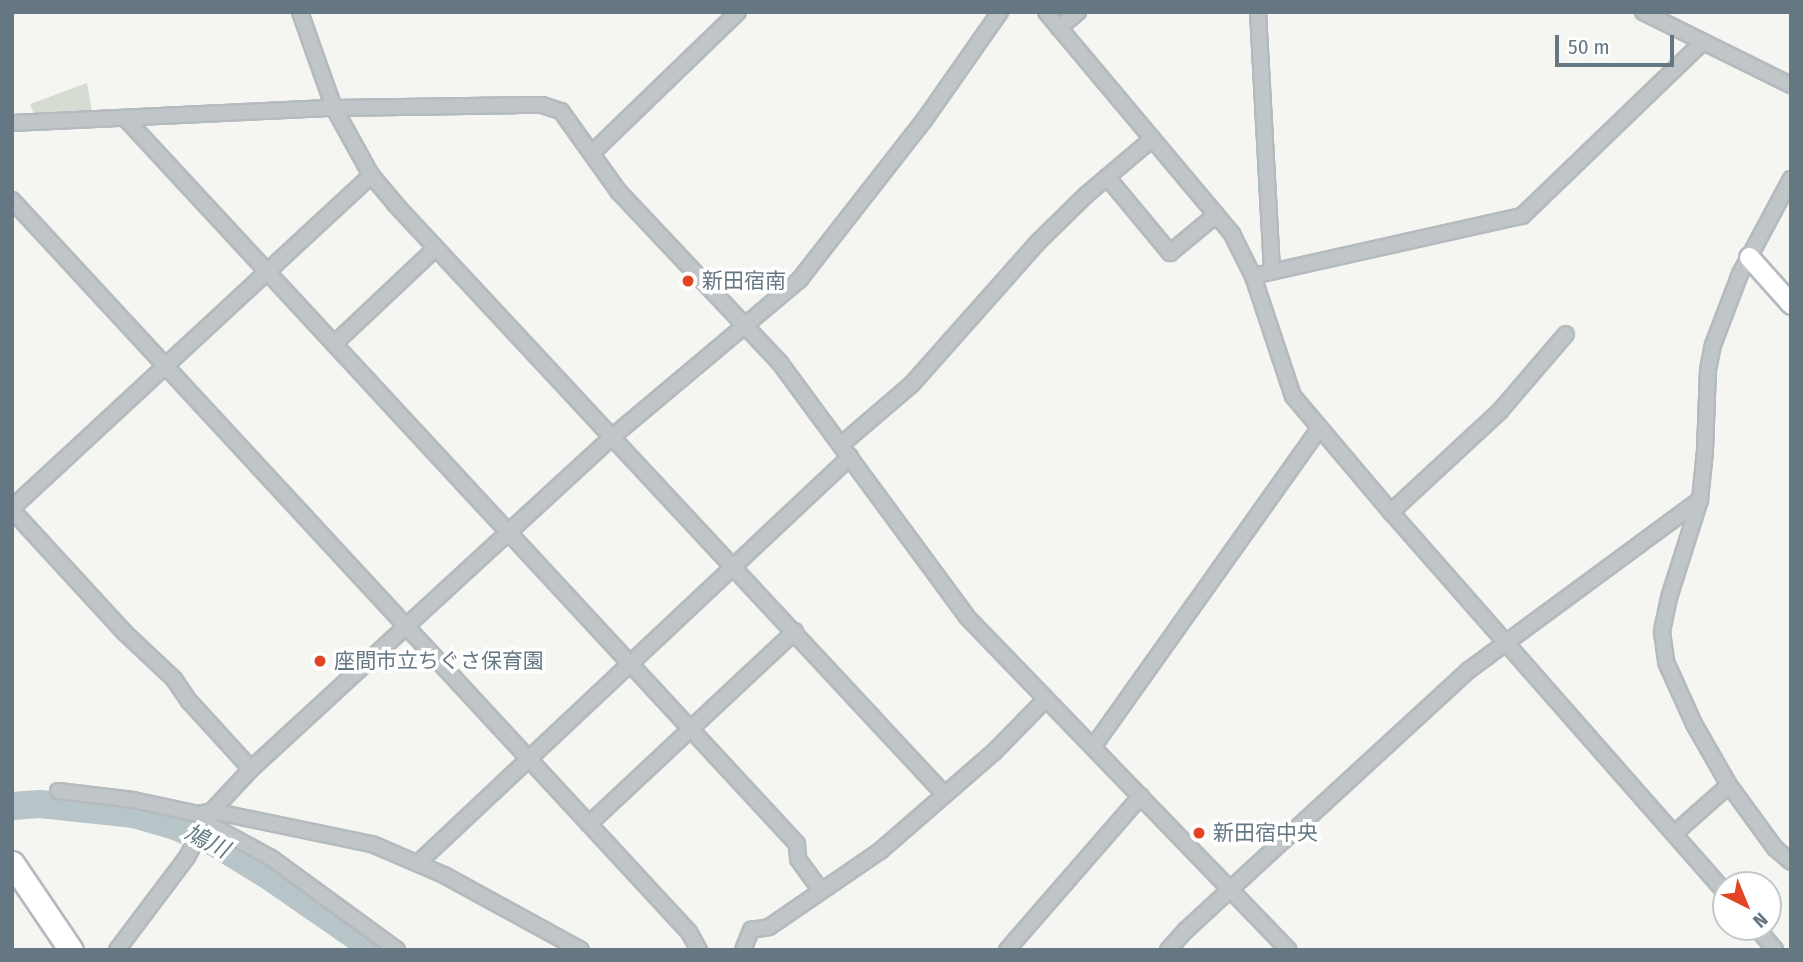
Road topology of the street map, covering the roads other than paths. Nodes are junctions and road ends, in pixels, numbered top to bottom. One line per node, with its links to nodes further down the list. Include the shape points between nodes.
1 (300, 12): 11 (street)
2 (738, 12): 15 (street)
3 (1000, 12): 27 (street, via 942,97 800,279)
4 (1046, 12): 8 (street)
5 (1078, 12): 8 (street)
6 (1258, 12): 24 (street)
7 (1643, 12): 9 (street)
8 (1059, 28): 14 (street)
9 (1702, 43): 10 (street); 24 (street, via 1522,216)
10 (1791, 86)
11 (334, 108): 12 (street); 15 (street, via 542,105 561,111); 16 (street)
12 (125, 118): 13 (street); 23 (street)
13 (12, 123)
14 (1152, 139): 17 (street); 20 (street)
15 (592, 153): 27 (street, via 619,192)
16 (371, 176): 21 (street); 23 (street)
17 (1107, 177): 20 (street, via 1170,253); 33 (street, via 1037,243 912,384)
18 (1791, 179): 22 (street)
19 (12, 200): 30 (street)
20 (1216, 215): 25 (street, via 1232,234)
21 (436, 248): 29 (street); 32 (street)
22 (1749, 257): 26 (street); 34 (street, via 1707,370)
23 (266, 271): 29 (street); 30 (street)
24 (1272, 272): 25 (street)
25 (1253, 276): 31 (street, via 1293,396)
26 (1791, 304)
27 (747, 327): 32 (street, via 736,330); 33 (street)
28 (1566, 334): 36 (street, via 1500,411)
29 (334, 344): 37 (street)
30 (164, 367): 35 (street); 39 (street)
31 (1319, 429): 36 (street); 45 (street)
32 (612, 437): 37 (street); 38 (street)
33 (846, 450): 38 (street); 43 (street, via 967,617)
34 (1700, 500): 41 (street); 48 (street, via 1662,632 1666,662)
35 (12, 509): 47 (street, via 124,632 174,679)
36 (1391, 512): 41 (street)
37 (509, 533): 39 (street); 42 (street)
38 (734, 566): 40 (street); 42 (street)
39 (406, 627): 46 (street); 47 (street)
40 (795, 631): 44 (street); 50 (street)
41 (1507, 642): 54 (street); 59 (street, via 1469,670)
42 (630, 664): 44 (street); 46 (street)
43 (1045, 701): 45 (street); 50 (street)
44 (689, 729): 53 (street); 60 (street, via 797,844 798,859)
45 (1093, 747): 51 (street)
46 (529, 759): 53 (street); 57 (street)
47 (251, 769): 52 (street)
48 (1729, 785): 54 (street); 55 (street, via 1775,848)
49 (58, 791): 52 (street, via 133,800)
50 (944, 794): 60 (street, via 880,851)
51 (1141, 796): 59 (street); 67 (street)
52 (207, 819): 57 (street, via 343,836); 62 (street, via 190,851); 63 (street, via 271,858)
53 (589, 824): 65 (street, via 689,932)
54 (1675, 833): 58 (street)
55 (1791, 862)
56 (12, 863): 61 (main road)
57 (418, 863): 64 (street)
58 (1712, 877)
59 (1231, 890): 68 (street); 69 (street)
60 (821, 891): 66 (street, via 769,928 751,930)
61 (71, 950)
62 (117, 950)
63 (397, 950)
64 (581, 950)
65 (699, 950)
66 (743, 950)
67 (1007, 950)
68 (1168, 950)
69 (1289, 950)

